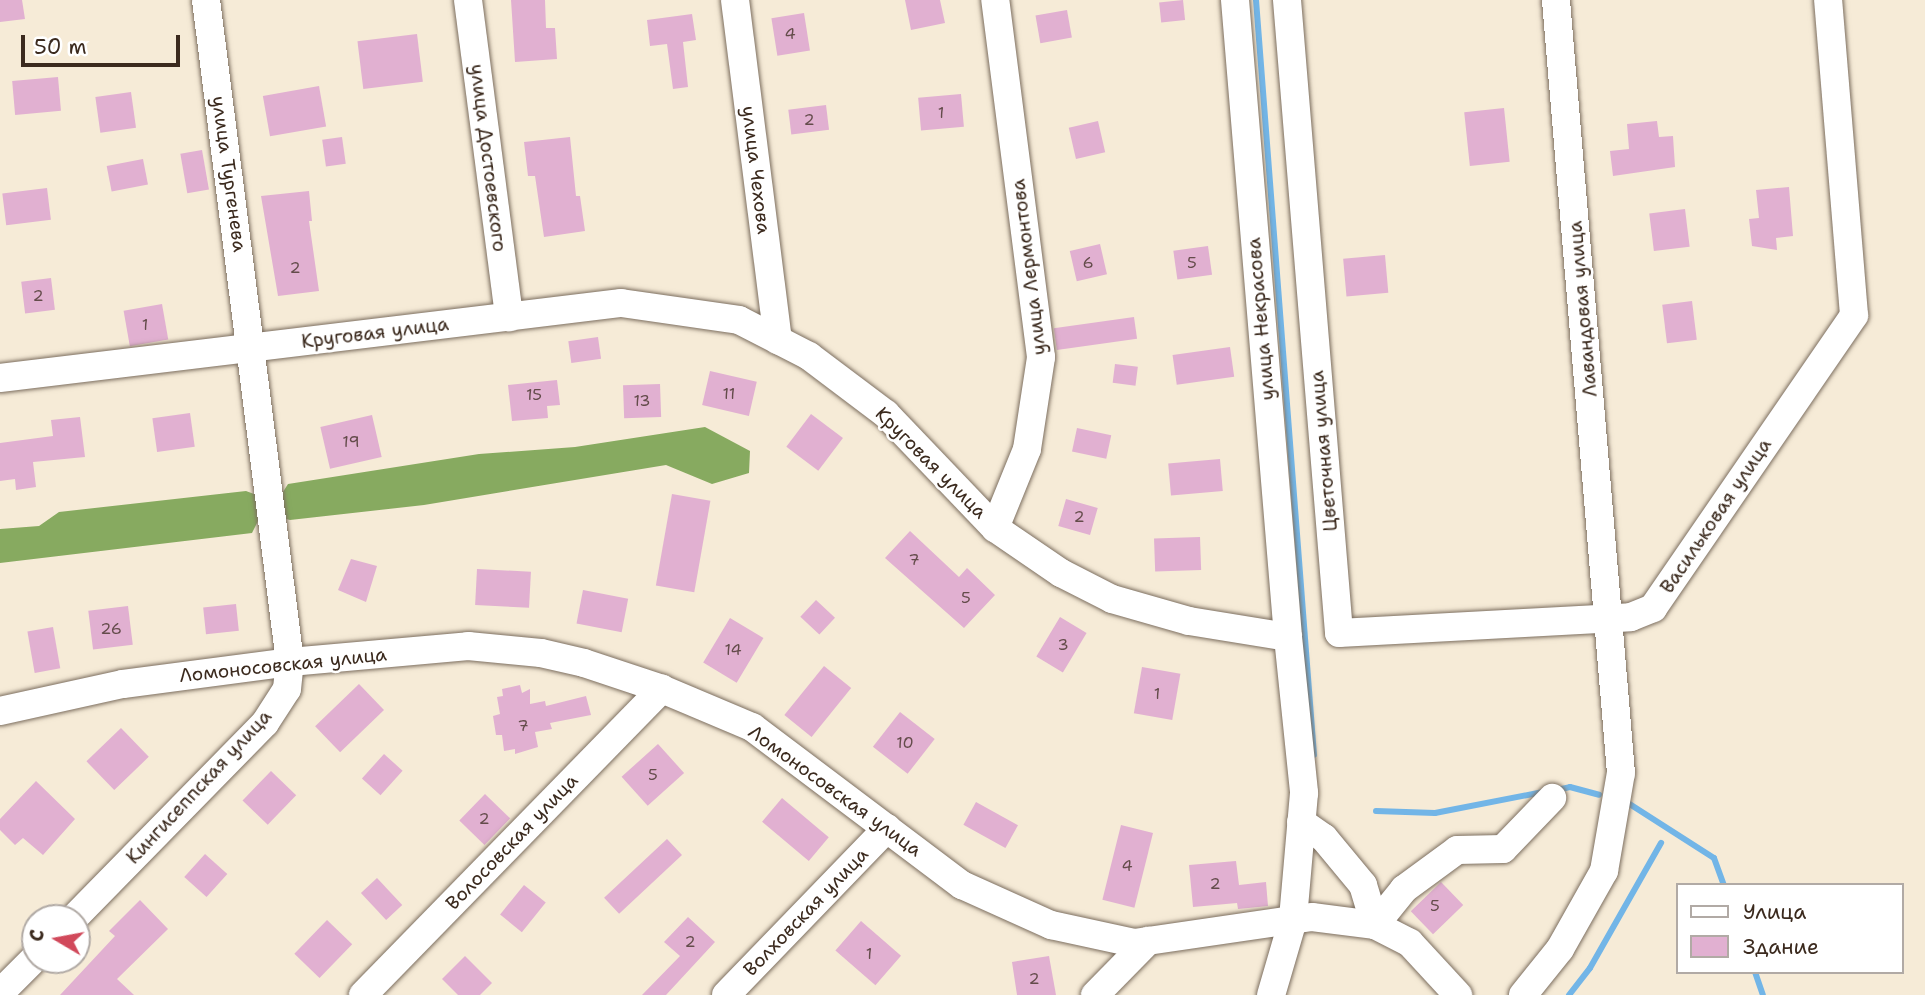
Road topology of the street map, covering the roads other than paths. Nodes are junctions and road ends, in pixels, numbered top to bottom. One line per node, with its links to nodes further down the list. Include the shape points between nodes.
1 (206, 0): 11 (street, улица Тургенева)
2 (468, 0): 9 (street, улица Достоевского)
3 (734, 0): 10 (street, улица Чехова)
4 (995, 0): 13 (street, улица Лермонтова, via 1041,357 1027,449)
5 (1234, 0): 15 (street, улица Некрасова)
6 (1287, 0): 14 (street, Цветочная улица, via 1339,633)
7 (1556, 0): 14 (street, Лавандовая улица)
8 (1828, 0): 14 (street, Васильковая улица, via 1854,315 1653,608 1632,617)
9 (509, 317): 10 (street, Круговая улица, via 621,303 739,320); 11 (street, Круговая улица)
10 (778, 340): 13 (street, Круговая улица, via 809,355 886,414)
11 (252, 348): 12 (street, Круговая улица); 16 (street, Кингисеппская улица)
12 (0, 378)
13 (995, 528): 15 (street, Круговая улица, via 1061,573 1112,599 1189,621)
14 (1610, 618): 33 (street, via 1621,773 1604,871 1560,949)
15 (1289, 637): 20 (street, via 1304,793)
16 (290, 662): 17 (street, Ломоносовская улица, via 468,646 541,653); 18 (street, Ломоносовская улица, via 123,684); 22 (street, Кингисеппская улица, via 287,689 265,723)
17 (662, 690): 21 (street, Ломоносовская улица, via 752,727); 28 (street, Волосовская улица)
18 (0, 711)
19 (1552, 798): 24 (street, via 1503,849 1457,850 1404,889)
20 (1301, 822): 23 (street); 24 (street, via 1324,838 1363,885)
21 (887, 828): 25 (street, Ломоносовская улица, via 962,885 1051,925 1134,943); 29 (street, Волховская улица)
22 (88, 904)
23 (1293, 920): 24 (street, Ломоносовская улица); 25 (street, Ломоносовская улица); 31 (street)
24 (1375, 925): 32 (street, Ломоносовская улица, via 1410,943)
25 (1147, 941): 30 (street)
26 (21, 972): 27 (street)
27 (0, 993)
28 (363, 995)
29 (726, 995)
30 (1096, 995)
31 (1271, 995)
32 (1458, 995)
33 (1523, 995)

